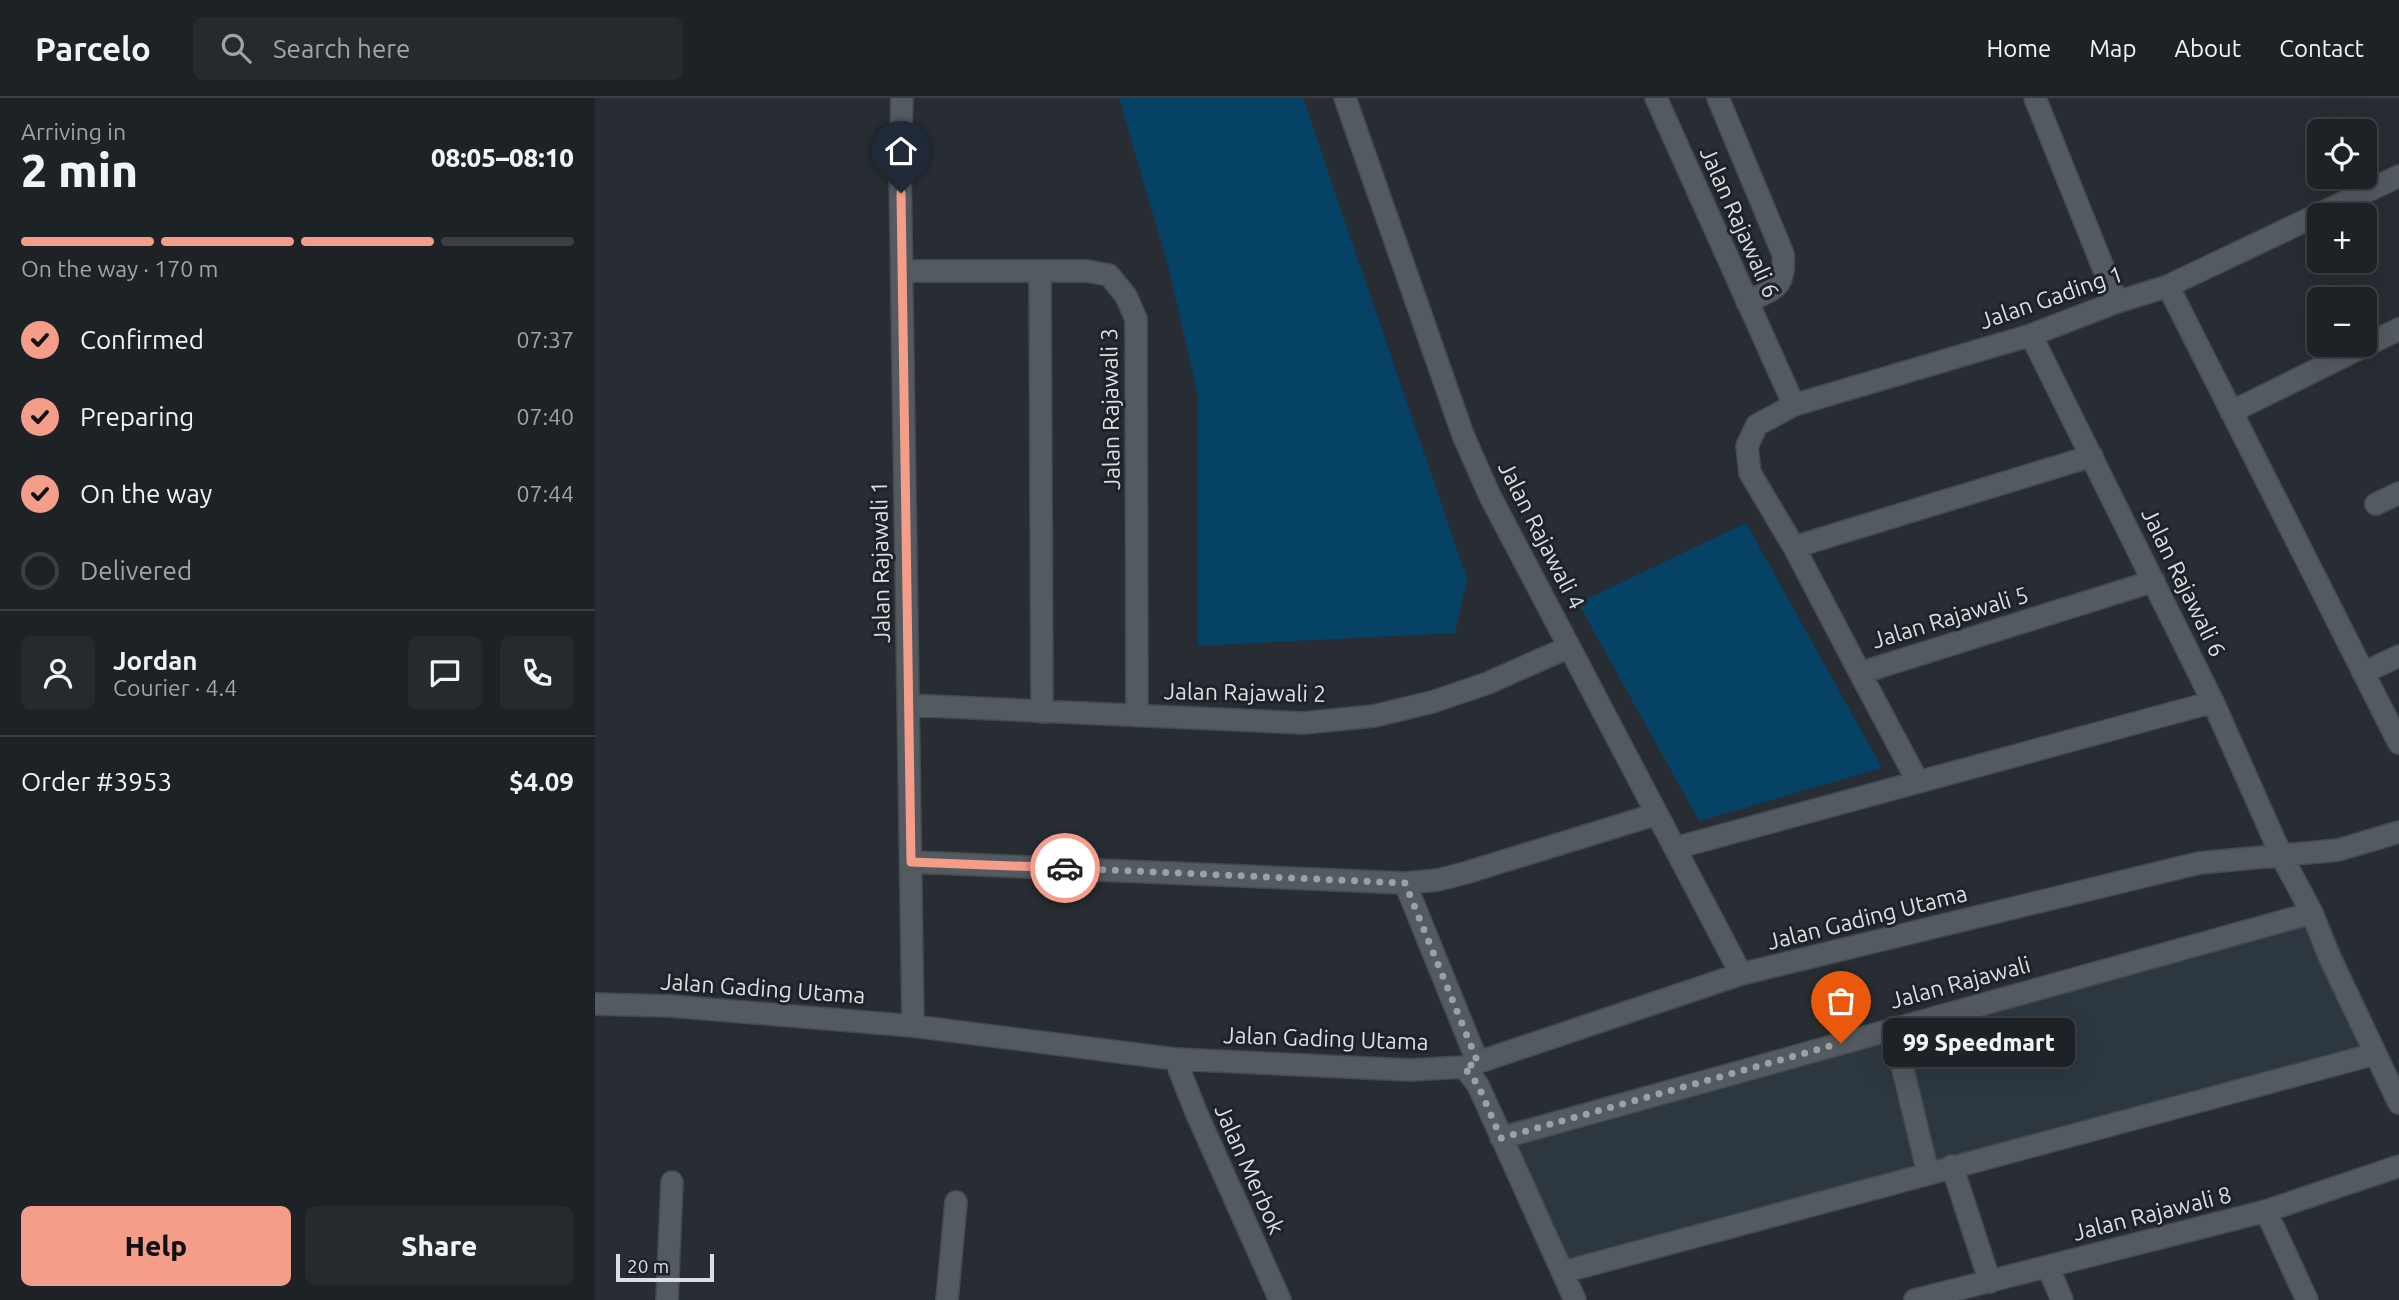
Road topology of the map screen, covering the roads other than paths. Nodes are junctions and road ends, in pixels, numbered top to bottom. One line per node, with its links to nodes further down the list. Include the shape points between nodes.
1 (901, 98): 7 (street, Jalan Rajawali 1)
2 (1345, 98): 22 (street, Jalan Rajawali 4, via 1464,435 1490,496)
3 (1656, 98): 10 (street, Jalan Rajawali 6)
4 (1718, 98): 10 (street, via 1783,254 1785,273 1775,288)
5 (2035, 98): 11 (street)
6 (2399, 176): 9 (street, Jalan Gading 1)
7 (902, 271): 8 (street, Jalan Rajawali 3); 27 (street, Jalan Rajawali 1)
8 (1040, 271): 28 (street); 29 (street, Jalan Rajawali 3, via 1109,275 1126,296 1136,319)
9 (2168, 286): 11 (street, Jalan Gading 1); 15 (street)
10 (1747, 302): 14 (street, Jalan Rajawali 6)
11 (2117, 302): 13 (street, Jalan Gading 1)
12 (2399, 329): 15 (street)
13 (2031, 335): 14 (street, Jalan Gading 1); 16 (street, Jalan Rajawali 6)
14 (1794, 405): 17 (street, Jalan Gading 1, via 1758,425 1747,446)
15 (2231, 412): 25 (street)
16 (2092, 456): 20 (street); 21 (street, Jalan Rajawali 6)
17 (1750, 473): 20 (street, Jalan Rajawali 5)
18 (2399, 493): 19 (street)
19 (2377, 504)
20 (1794, 547): 24 (street, Jalan Rajawali 5)
21 (2154, 581): 24 (street, Jalan Rajawali 5); 26 (street, Jalan Rajawali 6)
22 (1569, 647): 29 (street, Jalan Rajawali 2, via 1488,683 1374,716 1303,723); 32 (street, Jalan Rajawali 4)
23 (2399, 656): 25 (street)
24 (1860, 673): 31 (street)
25 (2363, 673): 30 (street)
26 (2213, 702): 31 (street); 35 (street, Jalan Rajawali 6)
27 (908, 705): 28 (street, Jalan Rajawali 2); 36 (street, Jalan Rajawali 1)
28 (1042, 712): 29 (street, Jalan Rajawali 2)
29 (1137, 716)
30 (2399, 743)
31 (1918, 782): 34 (street)
32 (1657, 814): 34 (street, Jalan Rajawali 4); 37 (street, via 1465,873)
33 (2399, 832): 35 (street, Jalan Gading Utama, via 2337,850)
34 (1675, 848): 39 (street, Jalan Rajawali 4)
35 (2282, 857): 38 (street, Jalan Rajawali 6); 39 (street, Jalan Gading Utama, via 2199,863)
36 (911, 862): 37 (street); 41 (street, Jalan Rajawali 1)
37 (1405, 883): 45 (street)
38 (2312, 914): 42 (street, Jalan Rajawali); 43 (street, Jalan Rajawali 6)
39 (1741, 974): 45 (street, Jalan Gading Utama)
40 (595, 1004): 41 (street, Jalan Gading Utama)
41 (913, 1026): 44 (street, Jalan Gading Utama)
42 (1893, 1028): 47 (street, Jalan Rajawali); 50 (street)
43 (2375, 1054): 46 (street, Jalan Rajawali 6); 48 (street)
44 (1175, 1059): 45 (street, Jalan Gading Utama, via 1410,1070); 59 (street, Jalan Merbok)
45 (1471, 1065): 47 (street)
46 (2399, 1103)
47 (1501, 1138): 55 (street)
48 (1952, 1166): 50 (street); 56 (street)
49 (2399, 1167): 53 (street, Jalan Rajawali 8)
50 (1928, 1173): 55 (street)
51 (672, 1182): 57 (street)
52 (956, 1202): 58 (street)
53 (2266, 1211): 54 (street, Jalan Rajawali 8); 63 (street)
54 (2048, 1267): 56 (street, Jalan Rajawali 8); 62 (street)
55 (1563, 1272): 60 (street)
56 (1990, 1282): 61 (street, Jalan Rajawali 8)
57 (667, 1300)
58 (947, 1300)
59 (1280, 1300)
60 (1575, 1300)
61 (1915, 1300)
62 (2062, 1300)
63 (2307, 1300)

